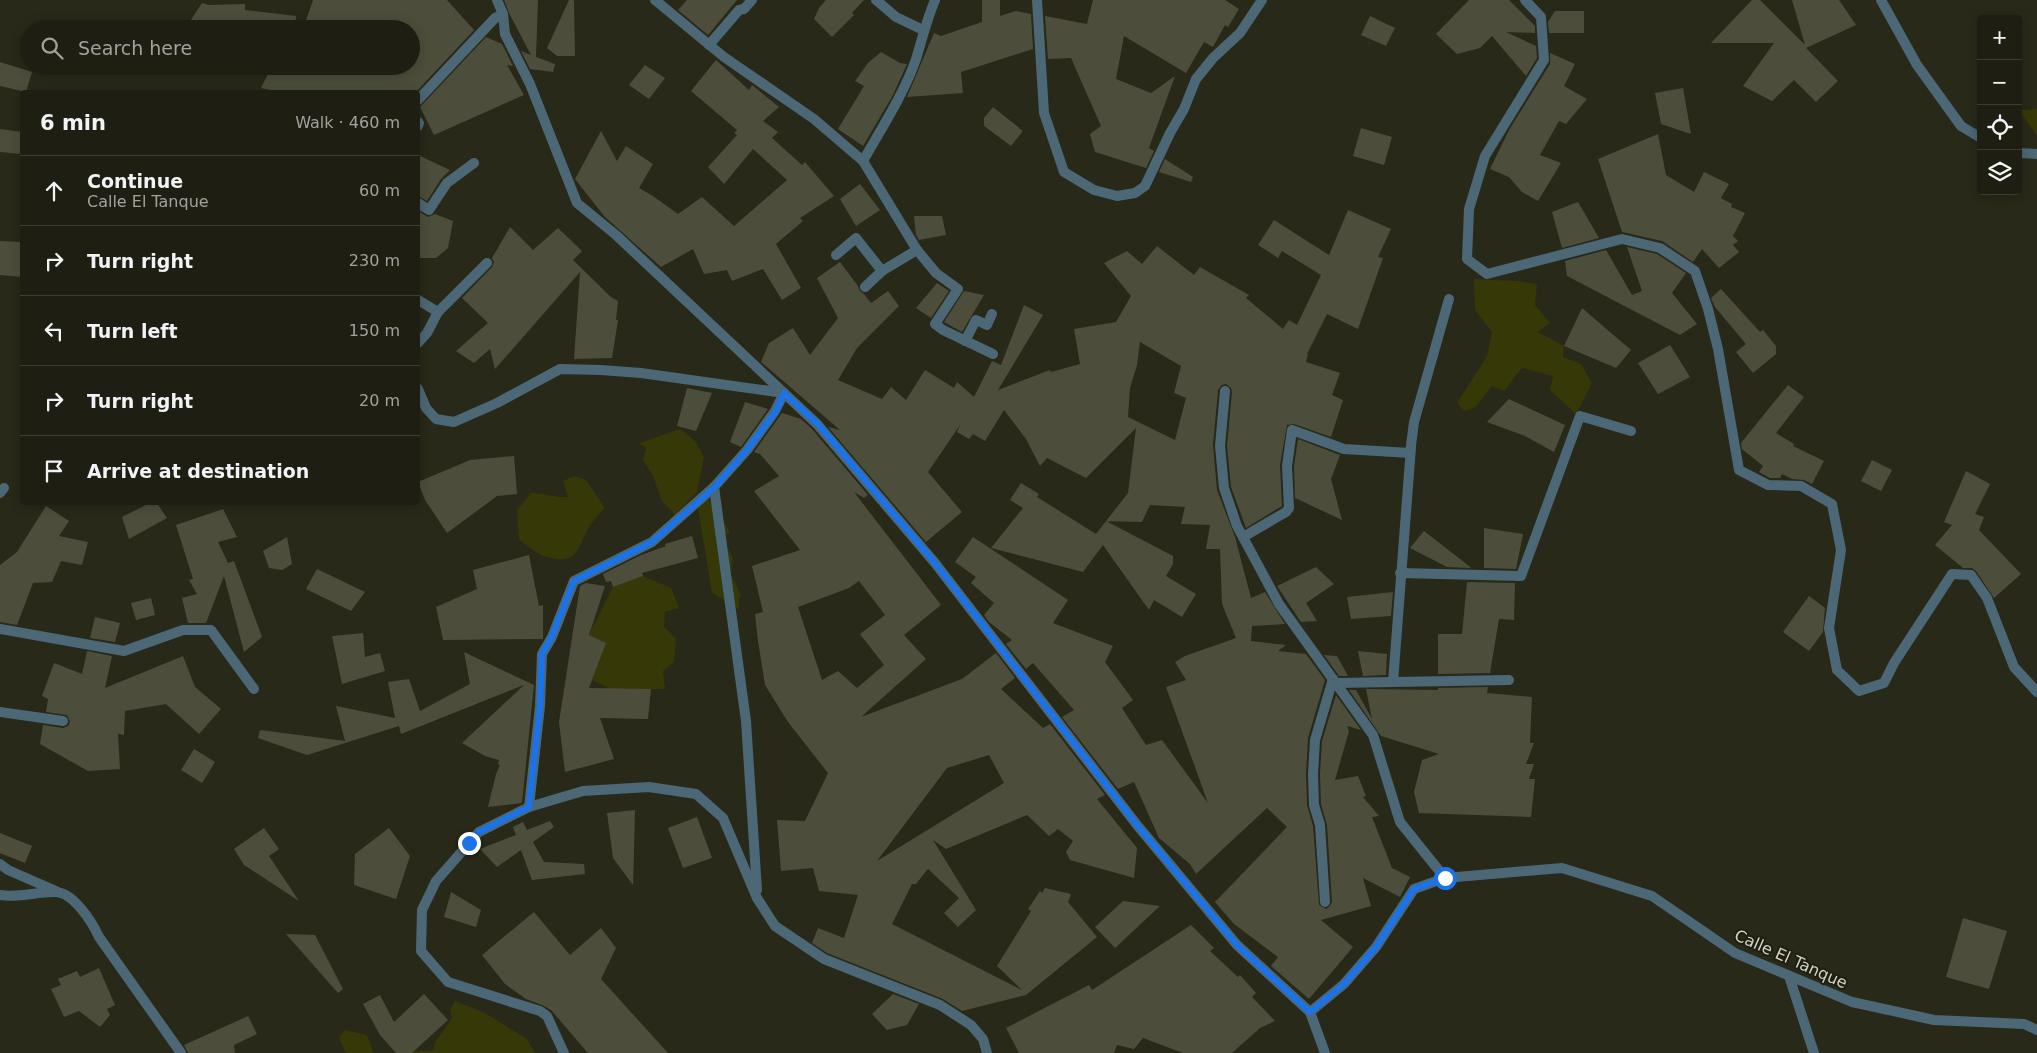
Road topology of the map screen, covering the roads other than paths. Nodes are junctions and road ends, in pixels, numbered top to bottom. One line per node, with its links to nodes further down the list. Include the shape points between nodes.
1 (497, 0): 10 (street)
2 (655, 0): 12 (street)
3 (752, 0): 12 (street)
4 (935, 0): 11 (street)
5 (1037, 0): 6 (street, via 1044,113 1064,172 1094,190 1118,196 1135,193 1145,186 1196,79 1240,33)
6 (1262, 0)
7 (1525, 0): 45 (street, via 1541,17 1544,60 1485,156 1469,208 1467,258 1487,274 1622,239 1660,248 1695,271 1718,349 1739,470 1768,485 1801,486 1832,504 1841,550 1830,628 1837,670 1859,690 1884,683 1952,574 1971,575 1987,598 2014,667)
8 (1881, 0): 14 (street, via 1917,65 1961,126)
9 (878, 1): 11 (street, via 896,17)
10 (503, 14): 13 (street, via 494,18); 33 (street, via 505,34 530,84 577,203)
11 (923, 30): 17 (street, via 915,60)
12 (708, 44): 17 (street, via 814,119)
13 (420, 98)
14 (1977, 136)
15 (2022, 153): 16 (street)
16 (2037, 154)
17 (862, 161): 20 (street)
18 (474, 163): 19 (street, via 447,183 429,210)
19 (420, 204)
20 (917, 250): 23 (street); 30 (street, via 958,290 935,324)
21 (836, 256): 23 (street, via 856,238)
22 (486, 264): 27 (street)
23 (882, 271): 24 (street)
24 (865, 287)
25 (1449, 300): 36 (street)
26 (420, 301): 27 (street)
27 (438, 312): 29 (street)
28 (992, 314): 30 (street, via 987,325 976,320)
29 (420, 340)
30 (965, 341): 31 (street)
31 (993, 354)
32 (1225, 391): 38 (street, via 1220,446 1224,488)
33 (784, 393): 34 (street, via 641,373 560,369 454,422 436,419 426,408); 37 (street, via 776,411); 56 (street, via 818,424 935,563 1137,825 1237,945)
34 (420, 394)
35 (1631, 431): 39 (street, via 1580,416 1521,576)
36 (1411, 443): 38 (street, via 1410,454 1344,449 1292,430 1287,466 1289,508); 39 (street)
37 (714, 488): 48 (street, via 652,542 574,581 542,654); 53 (street, via 746,722)
38 (1242, 537): 42 (street, via 1279,604)
39 (1400, 573): 43 (street)
40 (0, 629): 44 (street, via 124,651 183,630 211,630)
41 (1509, 680): 43 (street)
42 (1334, 681): 43 (street); 50 (street, via 1373,735 1400,822); 54 (street, via 1315,740 1313,774 1314,805 1320,825)
43 (1393, 682)
44 (254, 689)
45 (2037, 692)
46 (0, 712): 47 (street)
47 (63, 721)
48 (529, 807): 53 (street, via 583,791 649,786 696,794 723,818); 59 (street, via 479,832 436,881 422,910 421,951 448,982 540,1011 547,1016)
49 (0, 864): 51 (street)
50 (1445, 878): 55 (street, Calle El Tanque, via 1562,868 1652,896 1735,953); 56 (street, Calle El Tanque, via 1414,889 1376,947 1344,984)
51 (57, 891): 52 (street, via 13,897); 58 (street, via 75,902 92,923)
52 (0, 895)
53 (757, 898): 60 (street, via 775,926 824,959 940,1005 971,1025 983,1039)
54 (1324, 902)
55 (1789, 976): 57 (street, Calle El Tanque, via 1852,1002 1934,1020 2024,1024); 62 (street)
56 (1310, 1012): 61 (street)
57 (2037, 1030)
58 (181, 1053)
59 (564, 1053)
60 (987, 1053)
61 (1325, 1053)
62 (1814, 1053)

